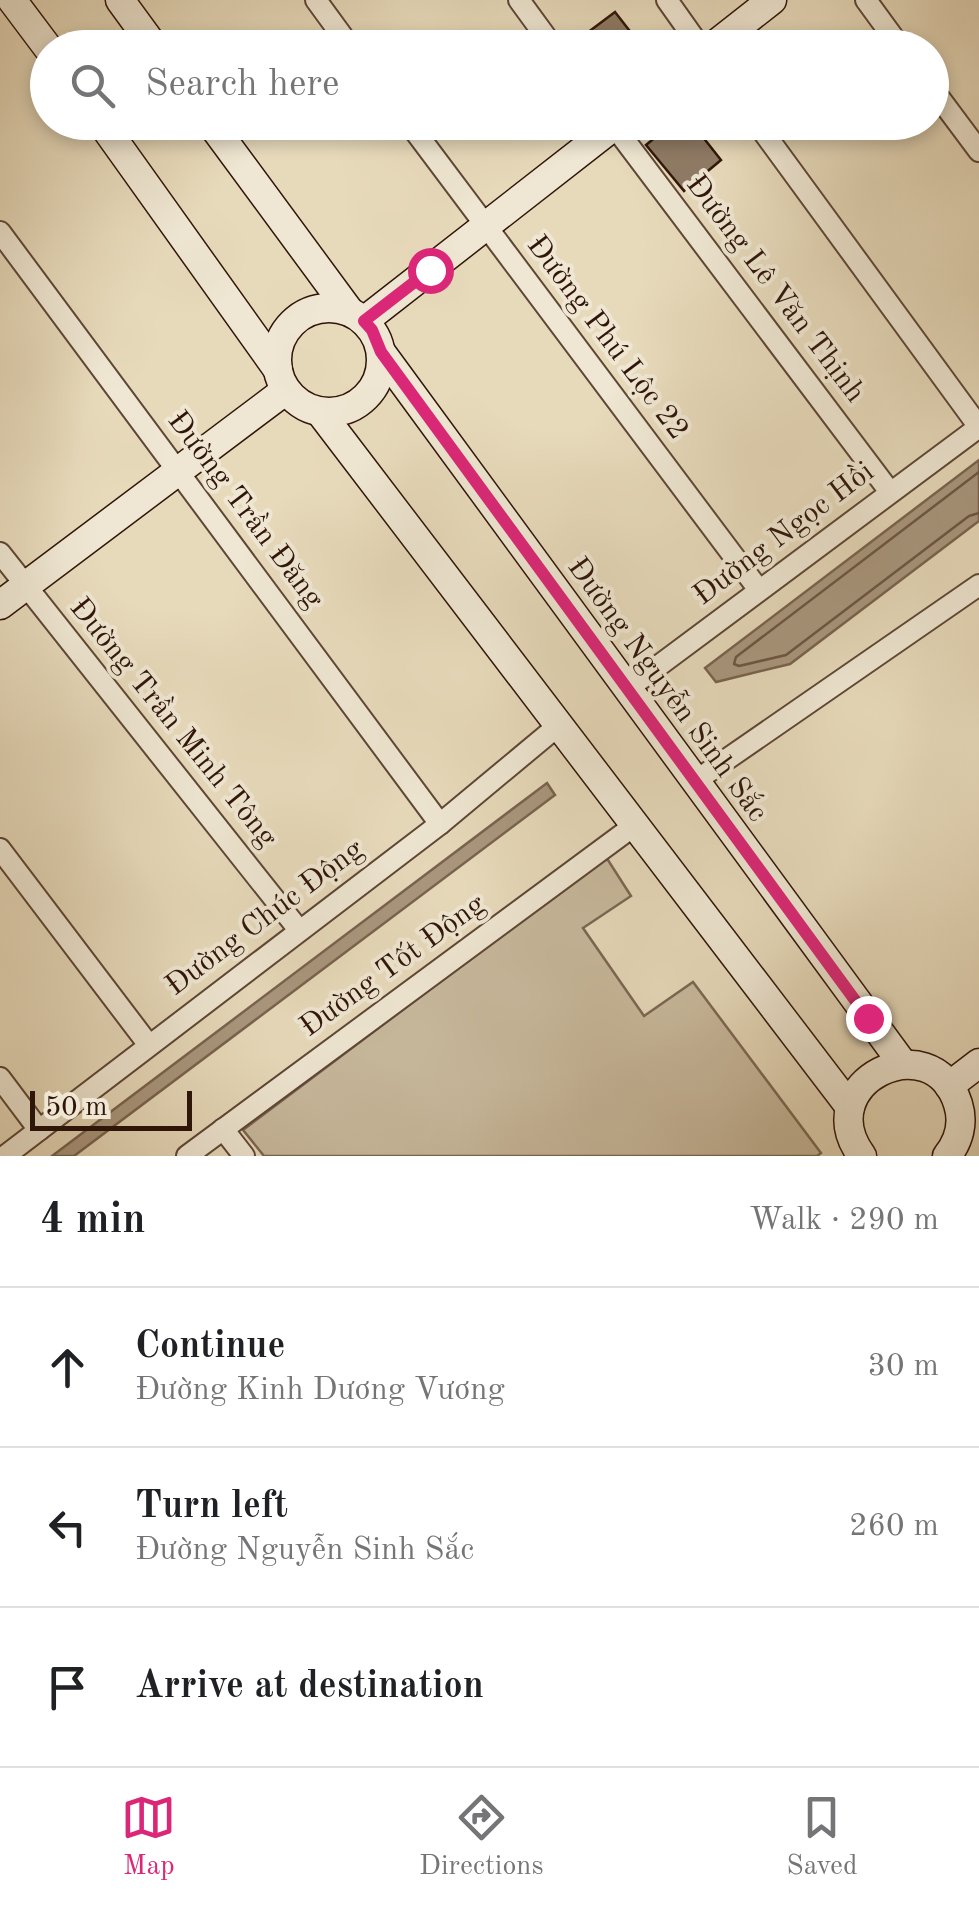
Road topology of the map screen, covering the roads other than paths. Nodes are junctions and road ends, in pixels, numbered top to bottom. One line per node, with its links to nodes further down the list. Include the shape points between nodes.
1 (12, 0): 8 (main road)
2 (120, 0): 9 (main road)
3 (316, 0): 10 (street)
4 (518, 0): 11 (street)
5 (666, 0): 12 (street)
6 (772, 0): 13 (main road)
7 (866, 0): 14 (street)
8 (34, 30)
9 (142, 30)
10 (338, 30)
11 (540, 30)
12 (688, 30)
13 (734, 30)
14 (888, 30)
15 (949, 111): 22 (street)
16 (115, 140): 27 (main road)
17 (224, 140): 25 (main road)
18 (421, 140): 23 (street, Đường Phú Lộc 22)
19 (595, 140): 23 (main road)
20 (627, 140): 31 (street, Đường Lê Văn Thịnh)
21 (769, 140): 29 (street)
22 (979, 152)
23 (485, 226): 25 (main road); 35 (street, Đường Phú Lộc 22)
24 (0, 232): 30 (street, Đường Trần Đăng)
25 (357, 316): 26 (main road); 27 (main road, via 318,308 303,314 282,338)
26 (381, 352): 28 (main road, via 378,380 360,402); 37 (main road, Đường Nguyễn Sinh Sắc)
27 (282, 380): 28 (main road, via 300,404); 30 (main road)
28 (320, 412): 38 (main road)
29 (979, 427): 31 (street, Đường Ngọc Hồi)
30 (180, 472): 34 (main road); 40 (street, Đường Trần Đăng)
31 (890, 492): 35 (street, Đường Ngọc Hồi)
32 (0, 553): 34 (street, Đường Trần Minh Tông)
33 (979, 585): 39 (street)
34 (25, 586): 36 (main road); 43 (street, Đường Trần Minh Tông)
35 (759, 590): 37 (street, Đường Ngọc Hồi)
36 (0, 605)
37 (626, 690): 39 (main road, Đường Nguyễn Sinh Sắc)
38 (559, 726): 40 (street, Đường Chúc Động); 41 (main road)
39 (694, 782): 45 (main road, Đường Nguyễn Sinh Sắc)
40 (440, 824): 43 (street, Đường Chúc Động)
41 (635, 825): 49 (main road); 50 (street, Đường Tốt Động)
42 (0, 849): 44 (street)
43 (299, 930): 44 (street, Đường Chúc Động)
44 (148, 1044): 51 (street, Đường Chúc Động)
45 (903, 1064): 48 (main road, via 929,1070); 49 (main road, via 876,1072)
46 (979, 1064): 48 (main road)
47 (0, 1078): 51 (street)
48 (949, 1086): 52 (main road, via 960,1116)
49 (850, 1107): 53 (main road)
50 (223, 1129): 55 (street, Đường Tốt Động); 56 (street)
51 (39, 1130): 54 (street, Đường Chúc Động)
52 (953, 1144): 57 (main road)
53 (852, 1153)
54 (5, 1156)
55 (187, 1156)
56 (244, 1156)
57 (978, 1156)

